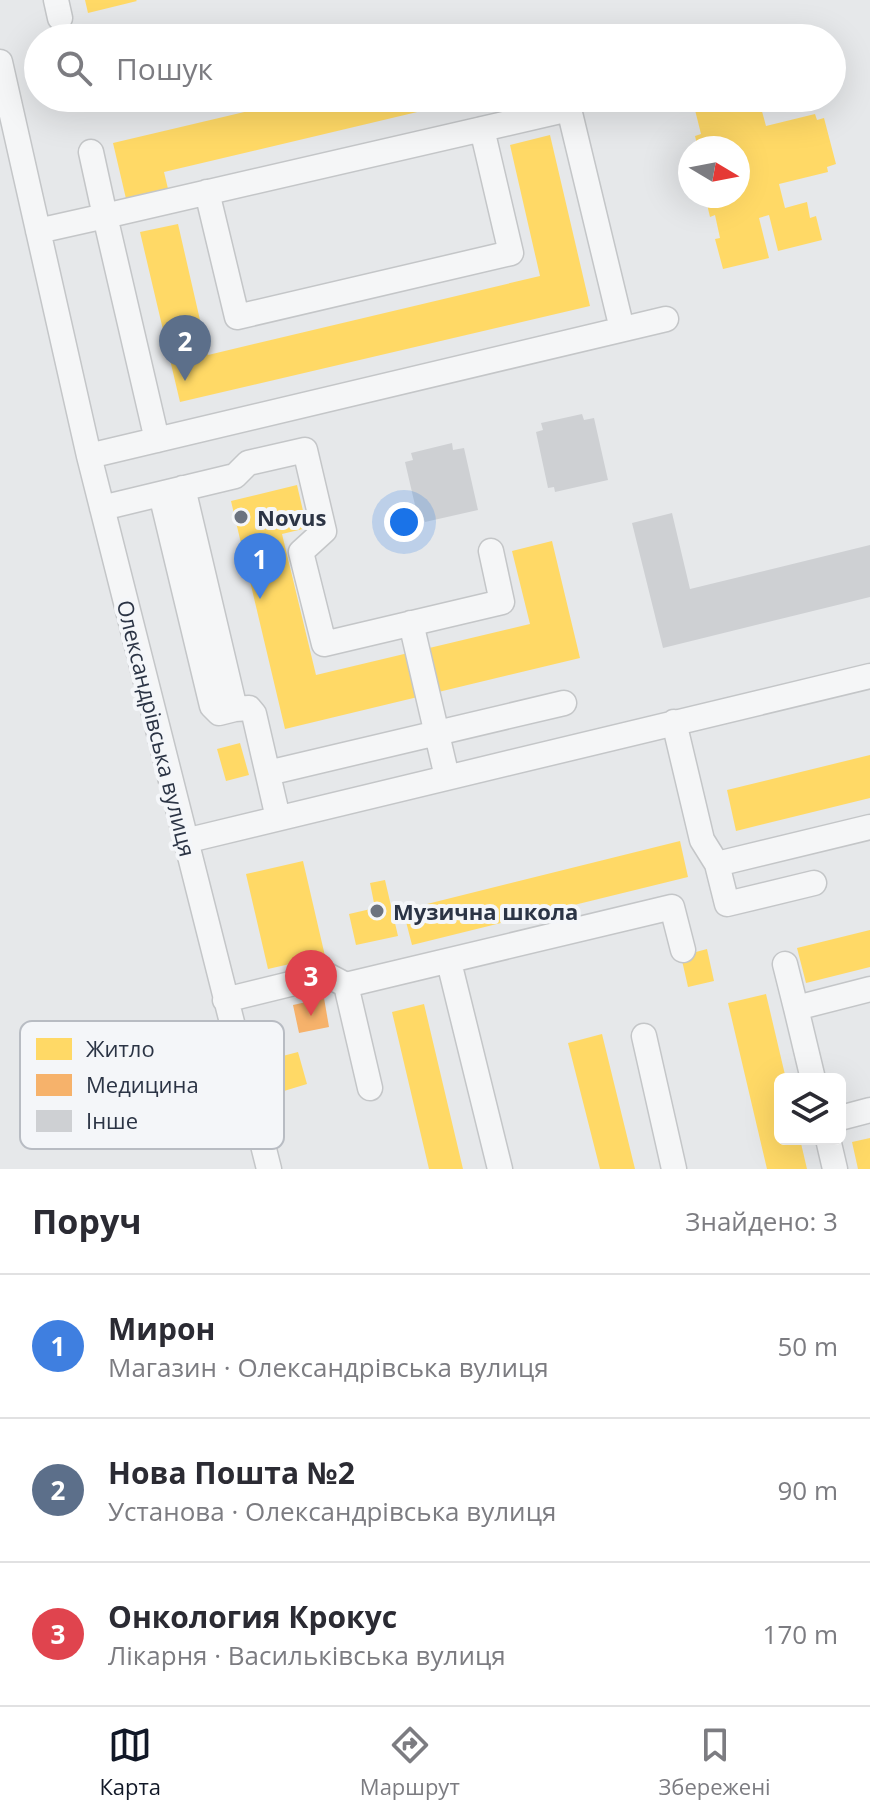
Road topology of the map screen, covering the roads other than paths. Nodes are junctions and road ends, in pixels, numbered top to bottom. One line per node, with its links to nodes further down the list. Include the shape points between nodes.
1 (0, 62): 8 (street, Олександрівська вулиця)
2 (556, 112): 4 (street)
3 (570, 112): 10 (street)
4 (482, 129): 6 (street); 6 (street, via 511,253 237,317)
5 (91, 152): 7 (street)
6 (207, 192): 7 (street)
7 (105, 216): 8 (street); 11 (street)
8 (38, 231): 12 (street, Олександрівська вулиця)
9 (666, 319): 10 (street)
10 (622, 329): 11 (street)
11 (157, 440): 12 (street)
12 (89, 456): 14 (street, Олександрівська вулиця)
13 (172, 491): 14 (street); 16 (street, via 235,476 248,463 305,450 324,531 301,552 324,644); 21 (street, via 212,706 219,713 249,708)
14 (102, 508): 25 (street, Олександрівська вулиця)
15 (491, 551): 16 (street, via 502,602)
16 (411, 623): 20 (street)
17 (870, 676): 19 (street)
18 (564, 703): 20 (street)
19 (674, 722): 22 (street); 26 (street, via 702,840)
20 (437, 733): 21 (street); 22 (street)
21 (268, 773): 23 (street)
22 (447, 777): 23 (street)
23 (278, 818): 25 (street)
24 (870, 827): 26 (street)
25 (185, 841): 33 (street, Олександрівська вулиця)
26 (717, 864): 27 (street, via 727,904)
27 (814, 883)
28 (683, 950): 29 (street, via 672,907)
29 (449, 962): 31 (street); 44 (street)
30 (785, 964): 34 (street)
31 (346, 985): 33 (street, via 327,975); 38 (street)
32 (870, 989): 34 (street)
33 (225, 1000): 35 (street, Олександрівська вулиця)
34 (796, 1008): 37 (street)
35 (230, 1021)
36 (644, 1036): 45 (street)
37 (812, 1073)
38 (370, 1088)
39 (870, 1110): 40 (street)
40 (846, 1116)
41 (829, 1145): 46 (street)
42 (264, 1149): 43 (street, Олександрівська вулиця)
43 (269, 1169)
44 (500, 1169)
45 (674, 1169)
46 (835, 1169)

